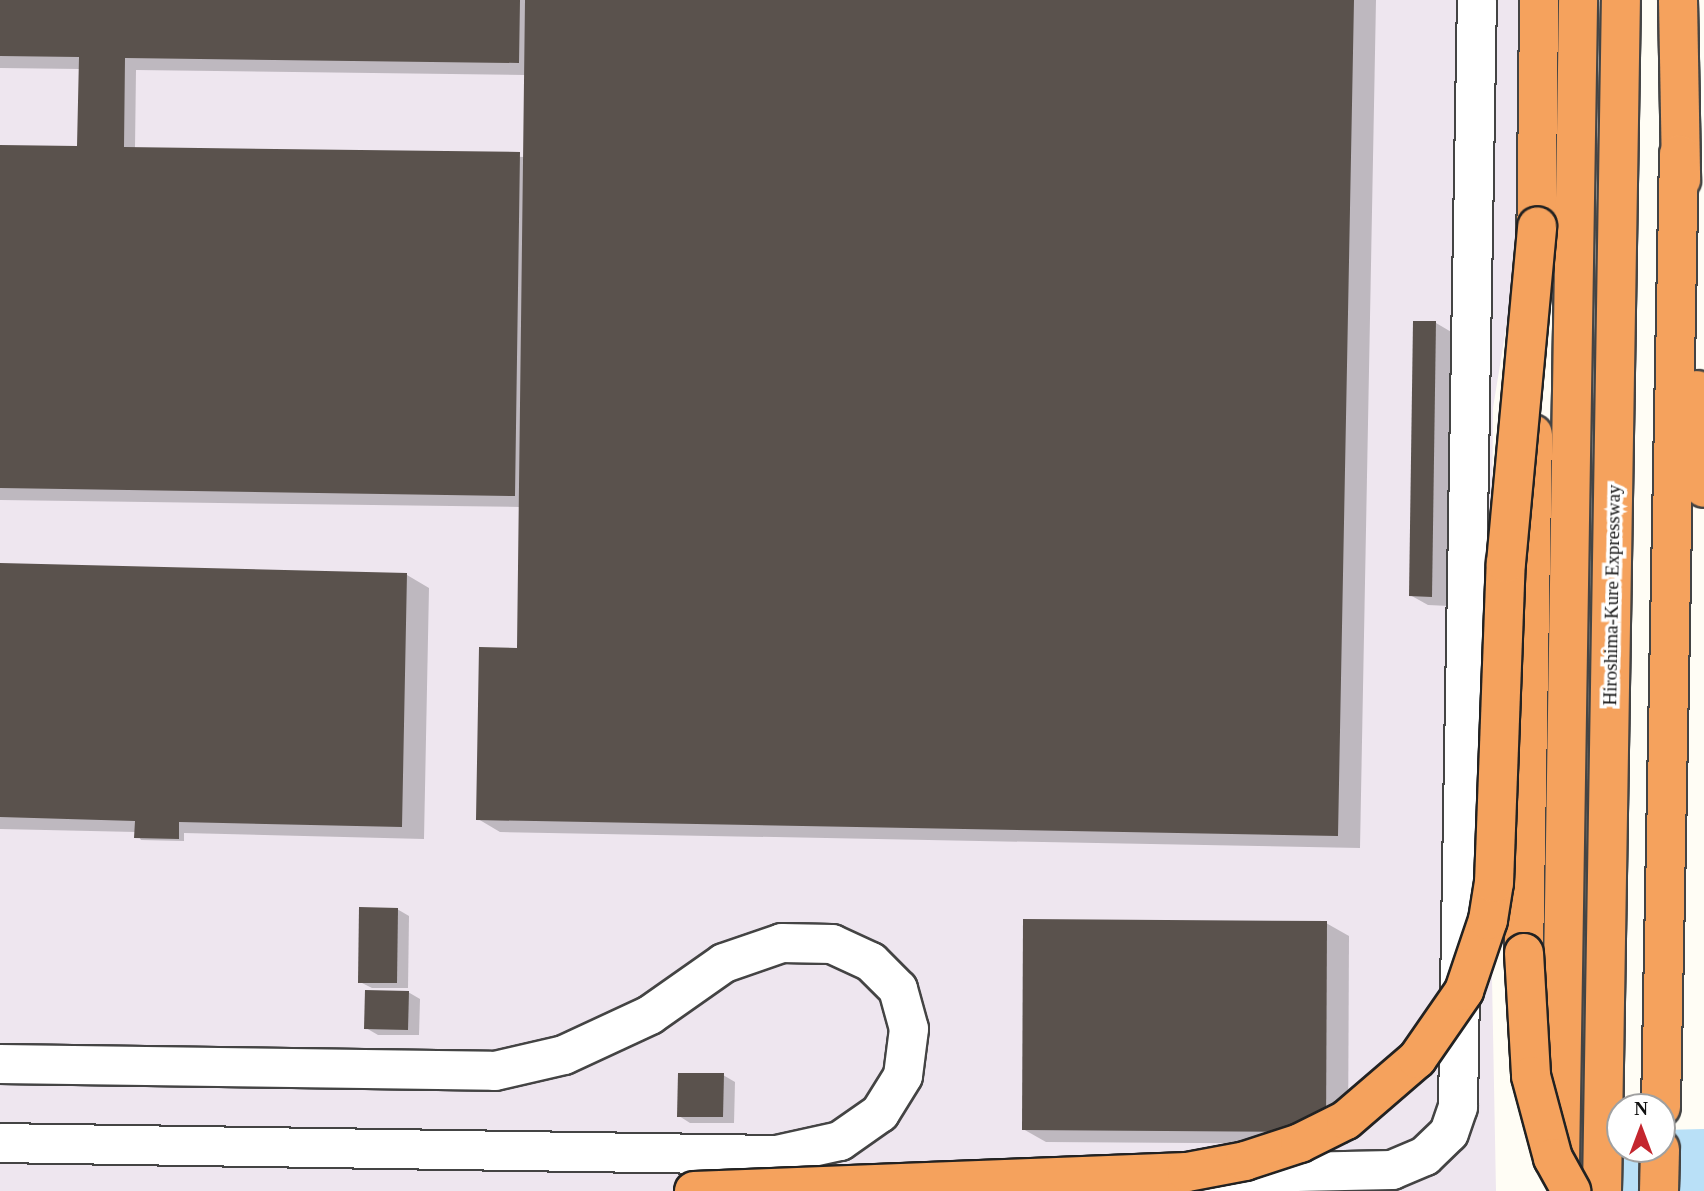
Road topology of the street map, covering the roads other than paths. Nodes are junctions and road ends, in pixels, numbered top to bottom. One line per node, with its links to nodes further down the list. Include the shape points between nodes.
1 (1477, 0): 14 (lane, via 1458,1107 1448,1133 1425,1156 1392,1170 1250,1173)
2 (1539, 0): 7 (highway)
3 (1578, 0): 15 (highway, bridge)
4 (1621, 0): 17 (highway, Hiroshima-Kure Expressway)
5 (1678, 0): 6 (highway)
6 (1679, 154): 8 (highway); 10 (highway)
7 (1537, 226): 13 (highway, bridge, via 1506,564 1494,883 1488,920 1464,991 1417,1059 1346,1119 1300,1143 1245,1161 1187,1172); 16 (highway, bridge, via 1525,1035 1539,1119)
8 (1704, 488)
9 (0, 1064): 11 (lane, via 495,1070 564,1055 650,1015 724,962 782,943 832,944 870,962 898,989 909,1029 903,1076 880,1113 840,1142 777,1154)
10 (1661, 1093)
11 (0, 1143)
12 (1659, 1163): 18 (highway)
13 (694, 1191)
14 (1214, 1191)
15 (1560, 1191)
16 (1572, 1191)
17 (1602, 1191)
18 (1658, 1191)

